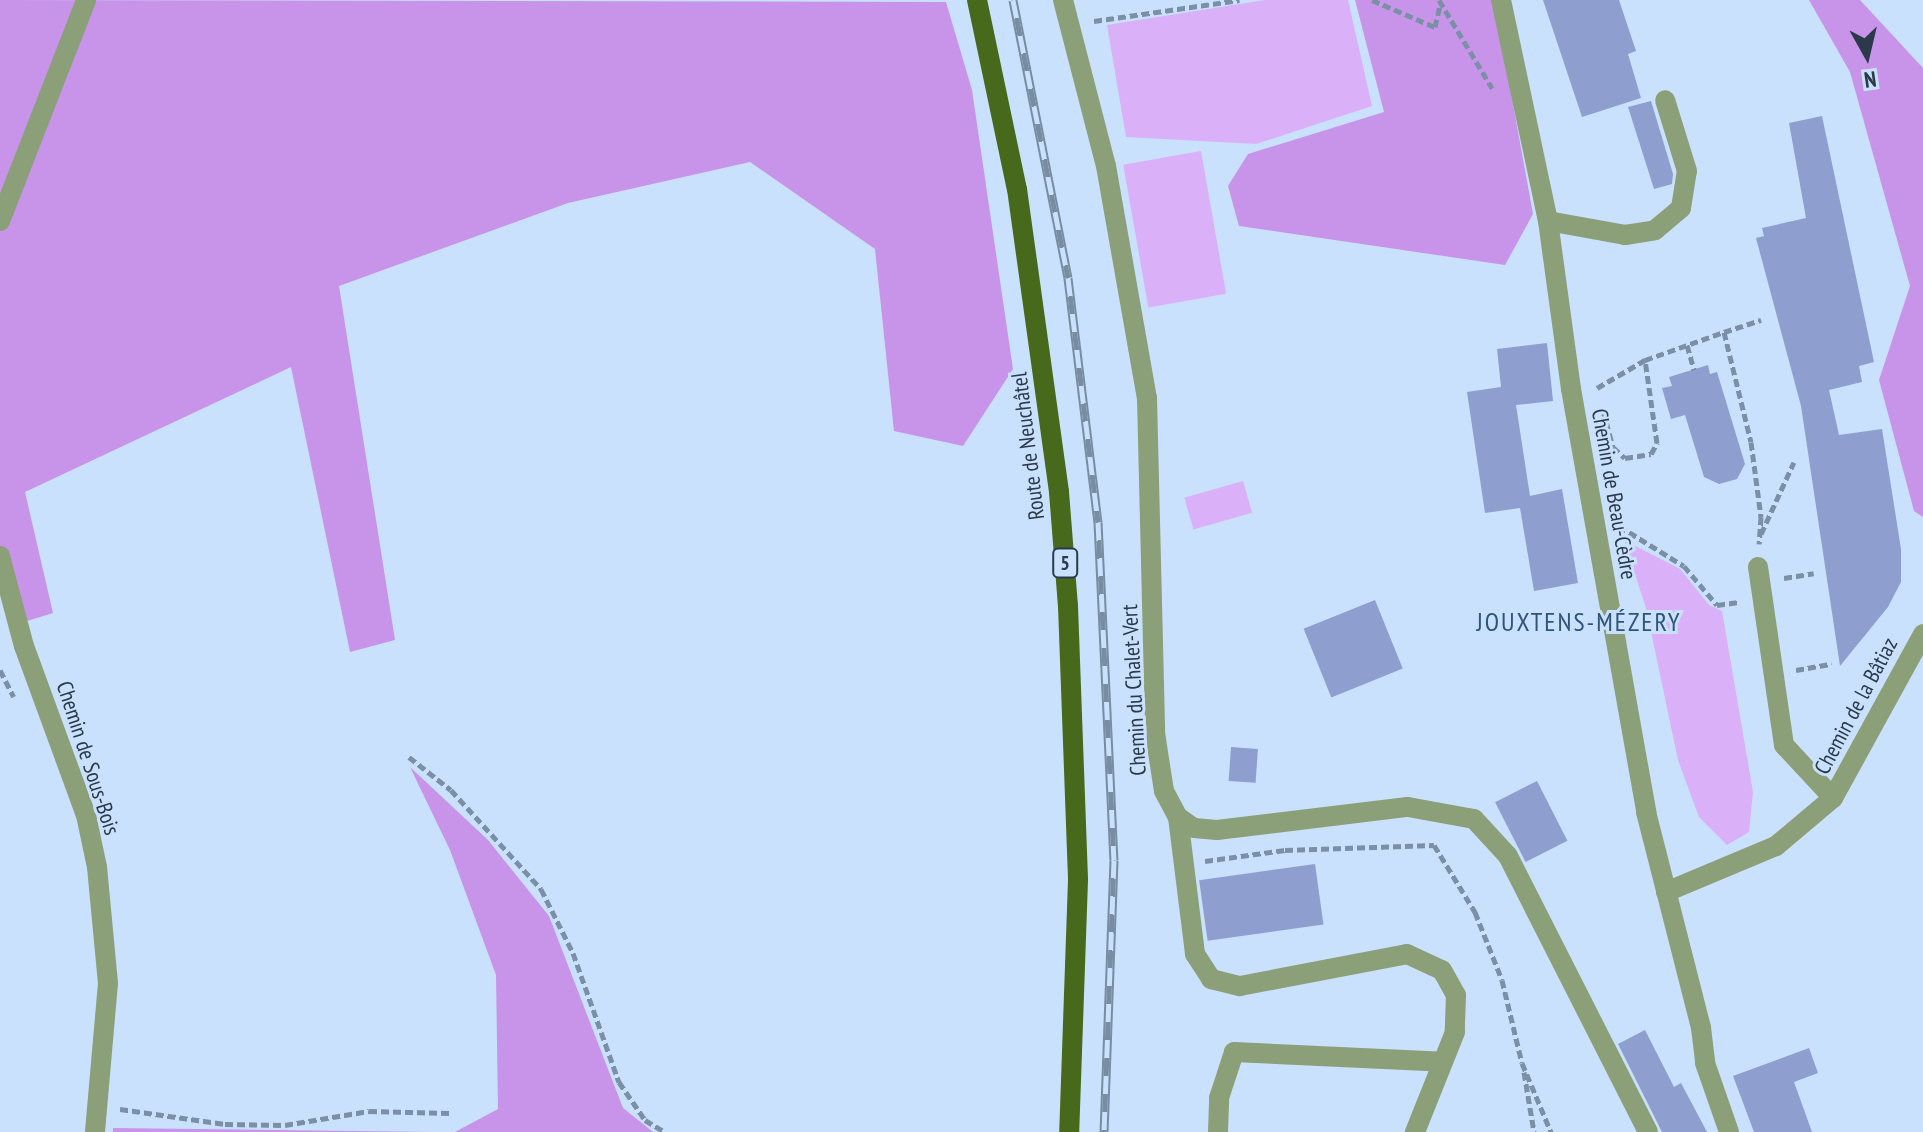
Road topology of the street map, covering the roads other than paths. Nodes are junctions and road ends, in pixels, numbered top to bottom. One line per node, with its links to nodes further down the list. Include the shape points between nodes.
1 (86, 0): 6 (street)
2 (977, 0): 16 (main road, Route de Neuchâtel / 5, via 1020,204 1057,477 1068,606 1078,866)
3 (1063, 0): 12 (street, Chemin du Chalet-Vert, via 1106,166 1147,398 1155,733 1164,791)
4 (1501, 0): 7 (street, Chemin de Beau-Cèdre)
5 (1665, 100): 7 (street, via 1687,171 1681,208 1655,230 1625,235)
6 (0, 221)
7 (1548, 221): 13 (street, Chemin de Beau-Cèdre, via 1571,389 1646,812)
8 (0, 556): 15 (street, Chemin de Sous-Bois, via 24,646 86,815 97,867 108,983)
9 (1758, 567): 11 (street, via 1784,745)
10 (1923, 634): 11 (street, Chemin de la Bâtiaz)
11 (1833, 798): 13 (street, Chemin de la Bâtiaz, via 1776,846)
12 (1178, 817): 14 (street, Chemin du Chalet-Vert, via 1195,954 1211,979 1240,986 1407,954 1442,970 1456,995 1455,1032); 19 (street, via 1194,828 1217,830 1408,807 1474,819 1508,856)
13 (1666, 892): 20 (street, Chemin de Beau-Cèdre, via 1705,1063)
14 (1443, 1062): 17 (street, via 1234,1052 1219,1098); 18 (street, Chemin du Chalet-Vert)
15 (96, 1120)
16 (1069, 1132)
17 (1218, 1132)
18 (1415, 1132)
19 (1648, 1132)
20 (1729, 1132)

